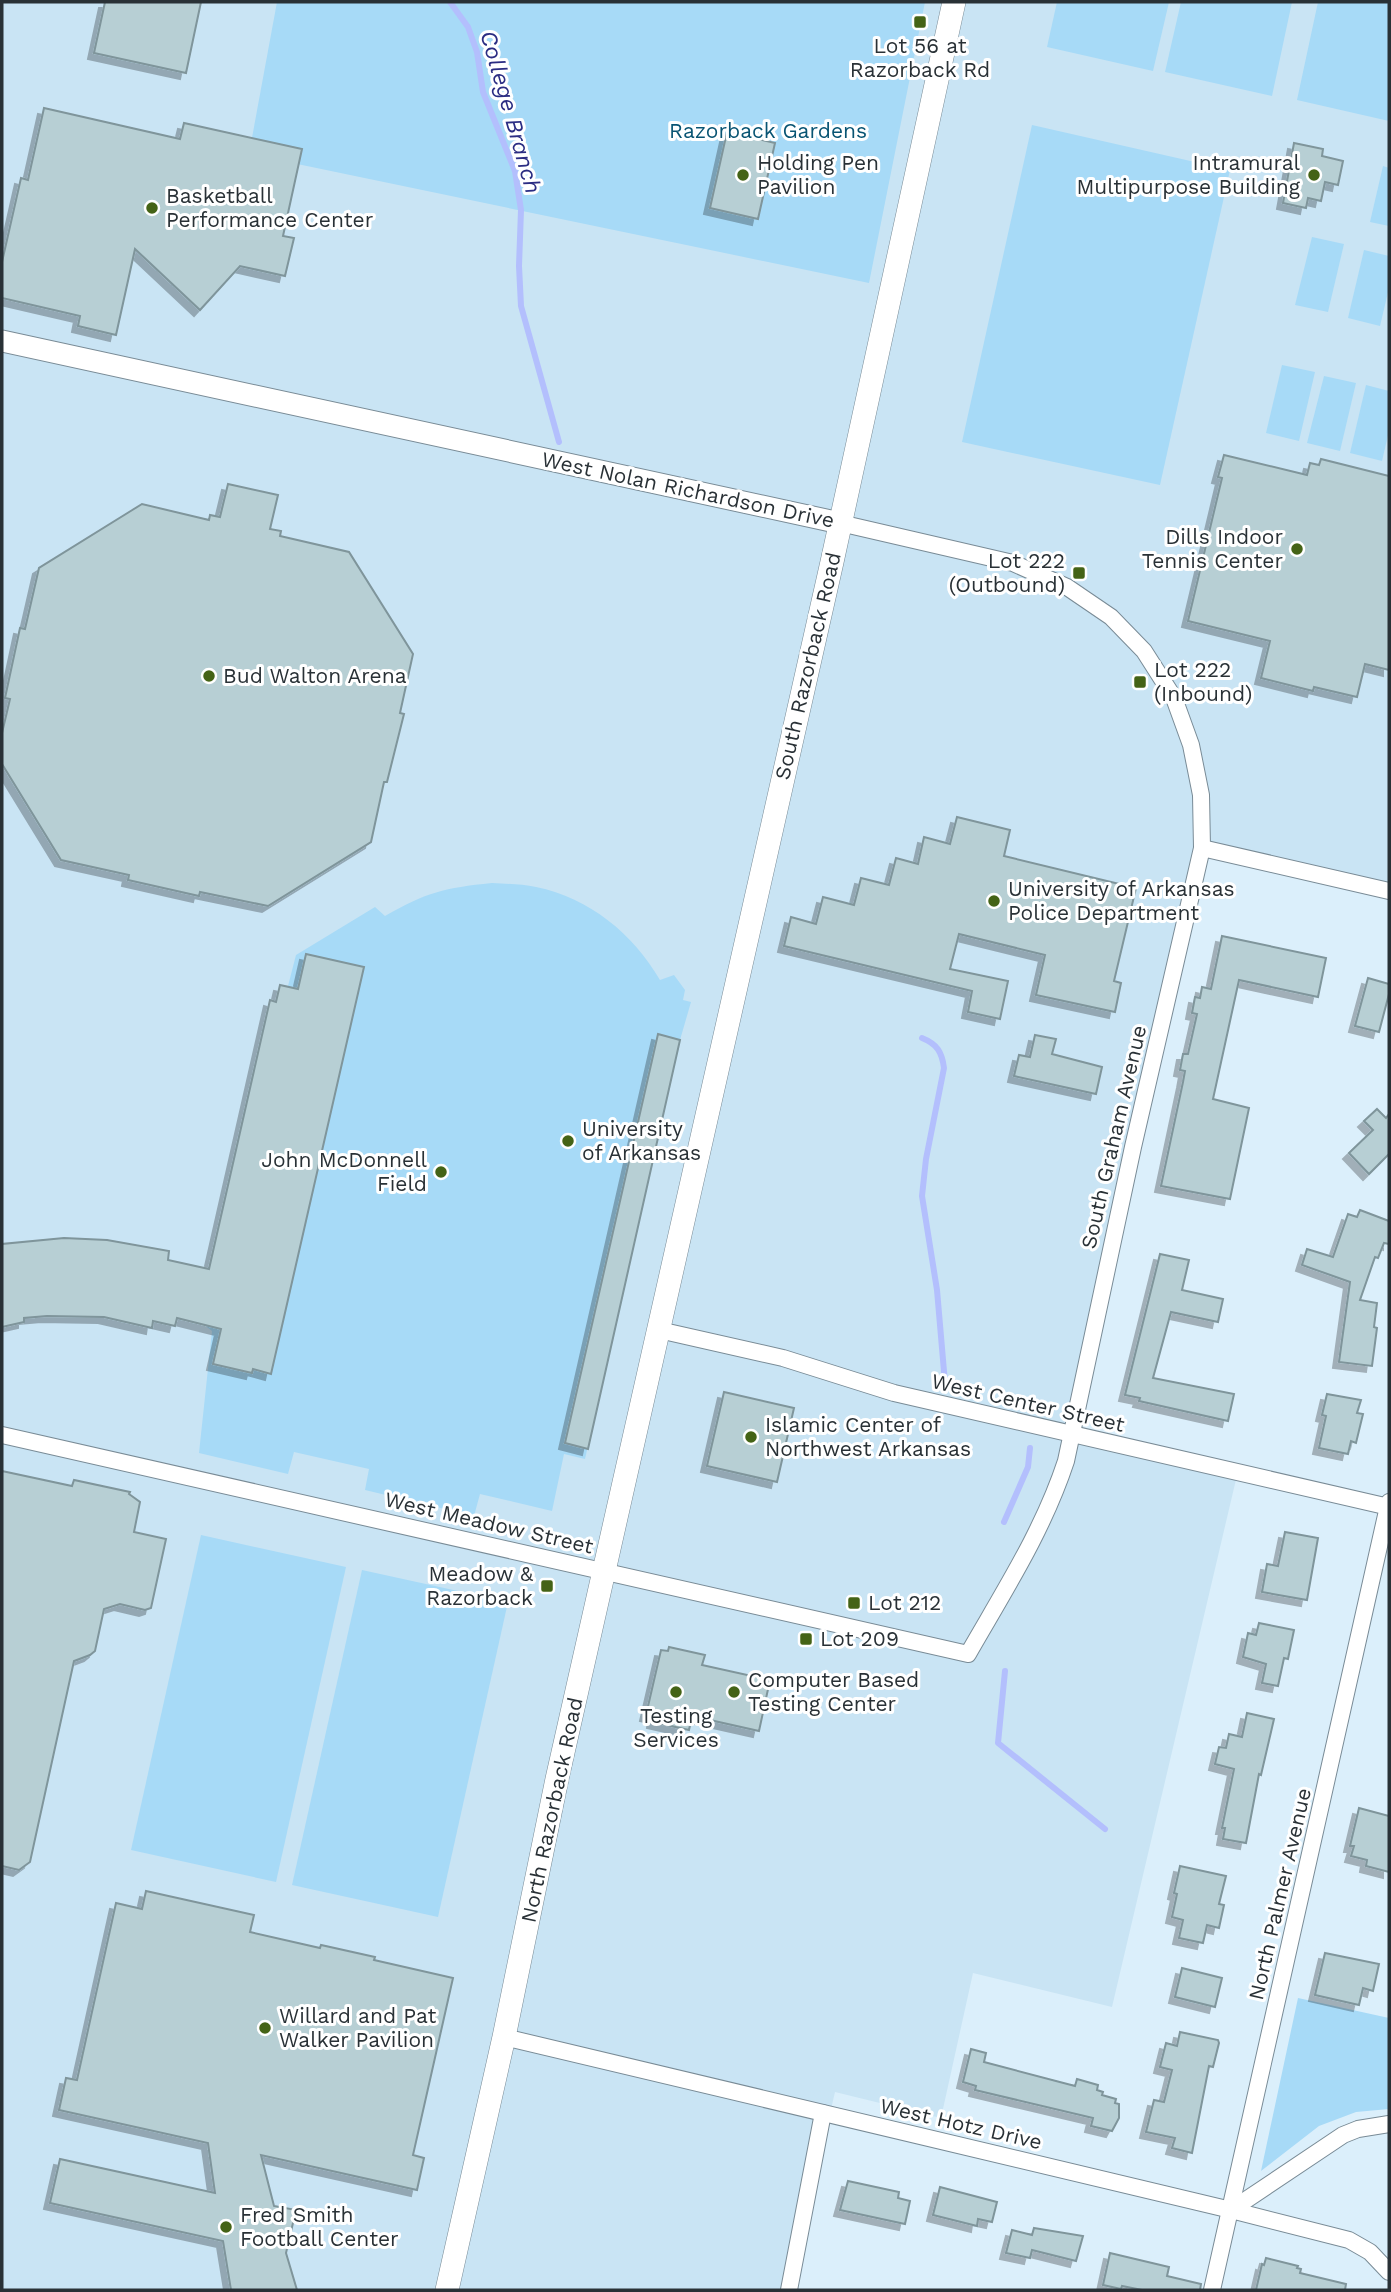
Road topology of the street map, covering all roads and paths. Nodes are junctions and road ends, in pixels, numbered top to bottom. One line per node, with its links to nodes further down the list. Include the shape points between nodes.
1 (954, 2): 3 (main road, South Razorback Road)
2 (2, 341): 3 (street, West Nolan Richardson Drive)
3 (840, 523): 4 (street, West Nolan Richardson Drive, via 1013,563 1067,587 1111,618 1144,650 1174,698 1194,758); 6 (main road, South Razorback Road)
4 (1202, 848): 5 (street); 8 (street, South Graham Avenue)
5 (1389, 891)
6 (659, 1330): 8 (street, West Center Street, via 783,1358 894,1393); 10 (main road, North Razorback Road)
7 (2, 1434): 10 (street, West Meadow Street)
8 (1070, 1435): 9 (street, West Center Street); 11 (street, South Graham Avenue, via 1066,1461 1040,1527)
9 (1389, 1505): 15 (street, North Palmer Avenue)
10 (605, 1570): 11 (street, West Meadow Street); 12 (main road, North Razorback Road)
11 (968, 1654)
12 (504, 2037): 13 (street, West Hotz Drive); 17 (main road, North Razorback Road)
13 (823, 2113): 15 (street, West Hotz Drive); 18 (street)
14 (1389, 2124): 15 (street, via 1342,2135)
15 (1231, 2210): 16 (street, West Hotz Drive, via 1349,2240 1370,2252); 19 (street, North Palmer Avenue)
16 (1389, 2272)
17 (447, 2290)
18 (789, 2290)
19 (1212, 2290)

